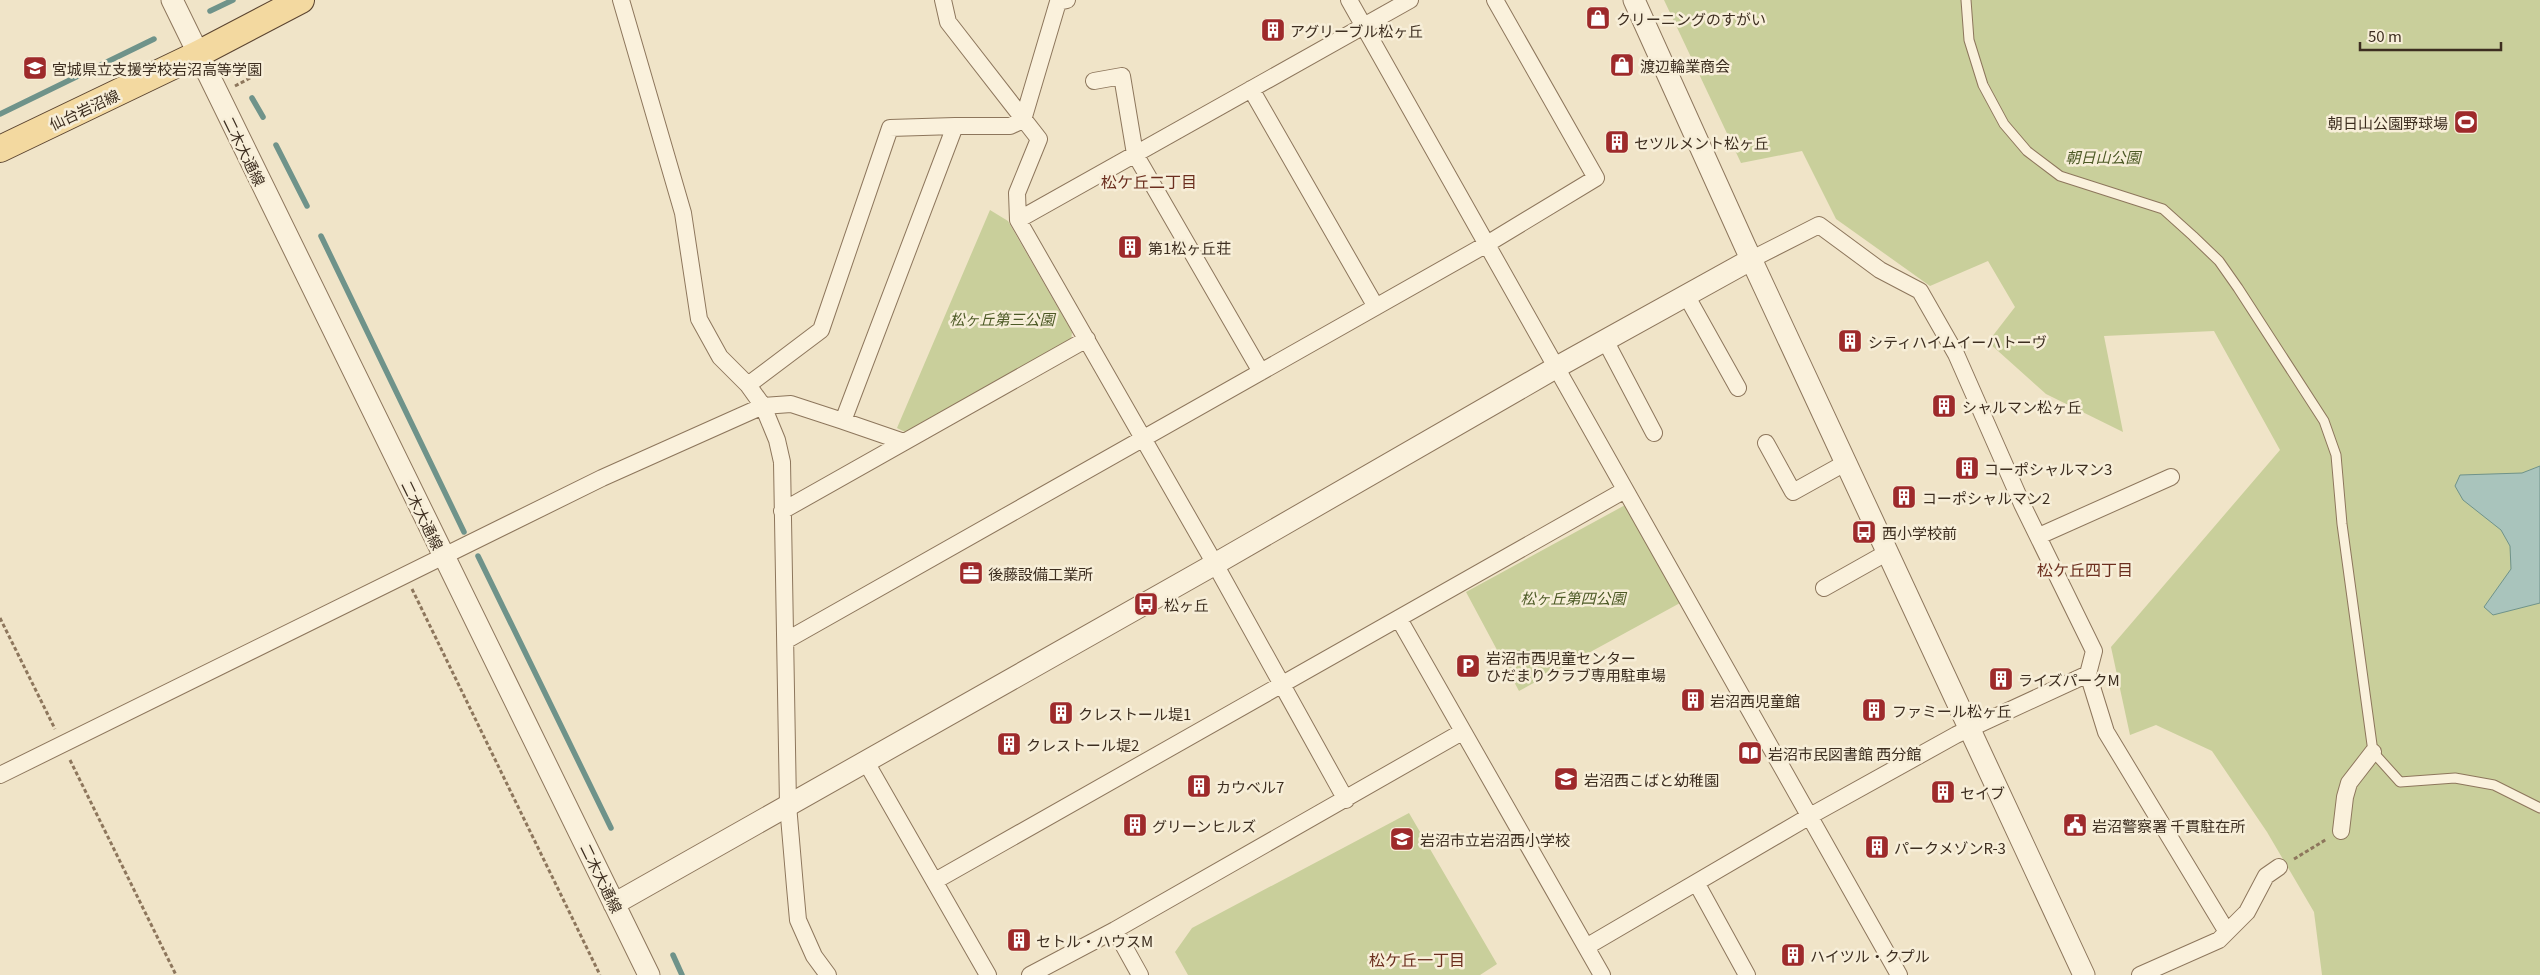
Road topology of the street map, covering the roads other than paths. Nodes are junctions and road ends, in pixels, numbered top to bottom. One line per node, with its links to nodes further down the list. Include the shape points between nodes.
1 (172, 0): 12 (street, 二木大通線)
2 (301, 0): 12 (main road, 仙台岩沼線)
3 (621, 0): 28 (street, via 683,213 699,318 720,357)
4 (944, 0): 15 (street, via 948,22)
5 (1067, 0): 15 (street, via 1058,2)
6 (1349, 0): 11 (street)
7 (1410, 0): 11 (street)
8 (1495, 0): 20 (street, via 1596,178)
9 (1634, 0): 21 (street)
10 (1966, 0): 51 (lane, via 1969,40 1983,85 2004,124 2027,151 2060,176 2163,209 2193,236 2218,261 2238,288 2324,421 2336,455 2342,524)
11 (1364, 25): 14 (street); 20 (street)
12 (198, 54): 17 (main road, 仙台岩沼線); 42 (street, 二木大通線)
13 (1094, 81): 18 (street, via 1122,76)
14 (1251, 89): 18 (street); 23 (street)
15 (1023, 120): 16 (street, via 1010,126); 19 (street, via 1039,139 1017,193)
16 (954, 126): 28 (street, via 890,128 820,330); 31 (street)
17 (0, 149)
18 (1134, 154): 19 (street); 27 (street)
19 (1018, 220): 24 (street)
20 (1487, 244): 23 (street); 26 (street)
21 (1752, 259): 22 (street); 36 (street); 40 (street, via 1819,225 1880,270 1920,291 1956,354)
22 (1686, 295): 25 (street); 29 (street)
23 (1376, 307): 27 (street)
24 (1087, 339): 33 (street); 34 (street)
25 (1605, 340): 26 (street); 32 (street)
26 (1557, 366): 38 (street); 43 (street)
27 (1261, 372): 33 (street)
28 (748, 385): 30 (street)
29 (1738, 388)
30 (763, 406): 31 (street, via 791,404); 39 (street, via 778,440 782,462); 42 (street, via 602,478)
31 (843, 421): 34 (street)
32 (1654, 433)
33 (1142, 439): 43 (street); 46 (street)
34 (904, 442): 39 (street)
35 (1766, 443): 36 (street, via 1794,492)
36 (1847, 462): 41 (street)
37 (2171, 477): 40 (street)
38 (1625, 490): 45 (street); 57 (street)
39 (782, 511): 46 (street)
40 (2039, 536): 47 (street, via 2094,651)
41 (1888, 552): 44 (street); 49 (street)
42 (444, 556): 53 (street); 62 (street, 二木大通線)
43 (1215, 564): 48 (street); 52 (street)
44 (1824, 588)
45 (1399, 619): 48 (street); 50 (street)
46 (786, 640): 55 (street)
47 (2088, 674): 49 (street); 64 (street, via 2106,732)
48 (1282, 685): 54 (street); 60 (street)
49 (1969, 729): 57 (street); 74 (street)
50 (1462, 732): 54 (street); 65 (street)
51 (2373, 752): 56 (lane, via 2400,782 2455,778 2494,785); 58 (street, via 2349,783)
52 (866, 762): 55 (street); 60 (street)
53 (0, 775)
54 (1346, 800): 63 (street)
55 (788, 805): 62 (street); 67 (street, via 798,920 814,956)
56 (2540, 808)
57 (1810, 816): 61 (street); 73 (street)
58 (2341, 831)
59 (2279, 867): 64 (street, via 2266,876 2247,912)
60 (934, 881): 68 (street)
61 (1697, 884): 65 (street); 72 (street)
62 (614, 904): 66 (street, 二木大通線)
63 (1115, 930): 69 (street); 70 (street)
64 (2227, 932): 75 (street, via 2219,940)
65 (1586, 947): 71 (street)
66 (649, 975)
67 (828, 975)
68 (988, 975)
69 (1030, 975)
70 (1140, 975)
71 (1602, 975)
72 (1748, 975)
73 (1899, 975)
74 (2084, 975)
75 (2140, 975)

